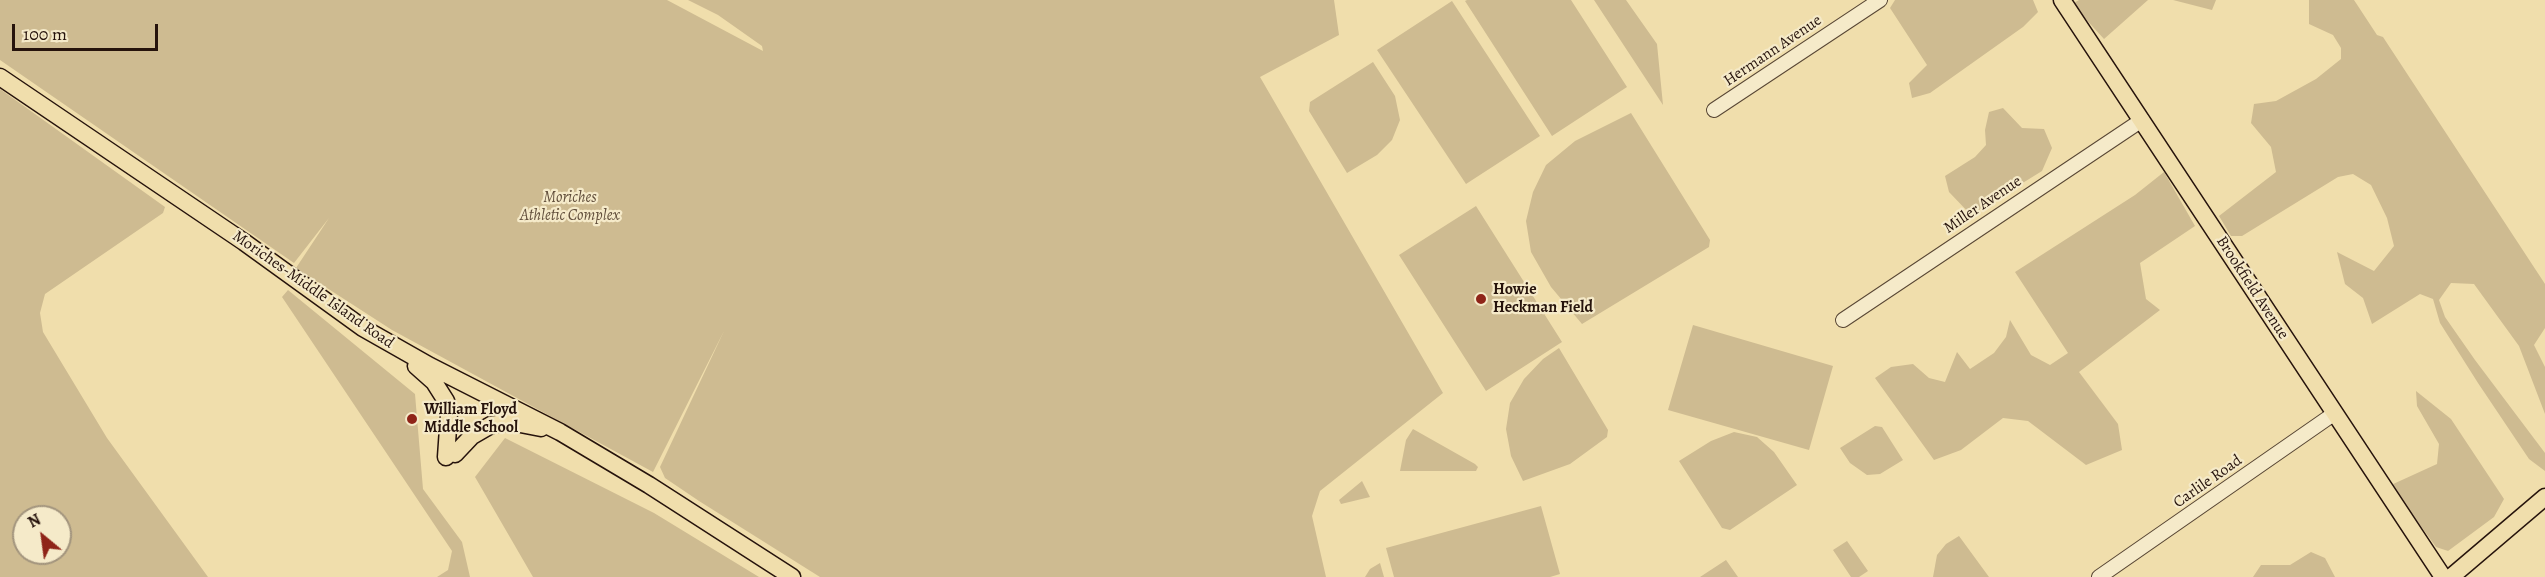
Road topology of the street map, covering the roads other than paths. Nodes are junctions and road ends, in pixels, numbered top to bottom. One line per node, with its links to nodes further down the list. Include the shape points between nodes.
1 (1880, 0): 4 (street, Hermann Avenue)
2 (2062, 0): 5 (main road, Brookfield Avenue)
3 (0, 76): 7 (main road, Moriches-Middle Island Road)
4 (1714, 110)
5 (2142, 120): 6 (street, Miller Avenue); 8 (main road, Brookfield Avenue)
6 (1843, 320)
7 (396, 348): 9 (main road, Moriches-Middle Island Road); 9 (main road, via 434,382 446,401 451,456 472,436 492,425 517,423)
8 (2335, 413): 12 (street, Carlile Road); 13 (main road, Brookfield Avenue)
9 (560, 432): 11 (main road, Moriches-Middle Island Road)
10 (2545, 497): 14 (main road)
11 (792, 577)
12 (2099, 577)
13 (2443, 577)
14 (2451, 577)

